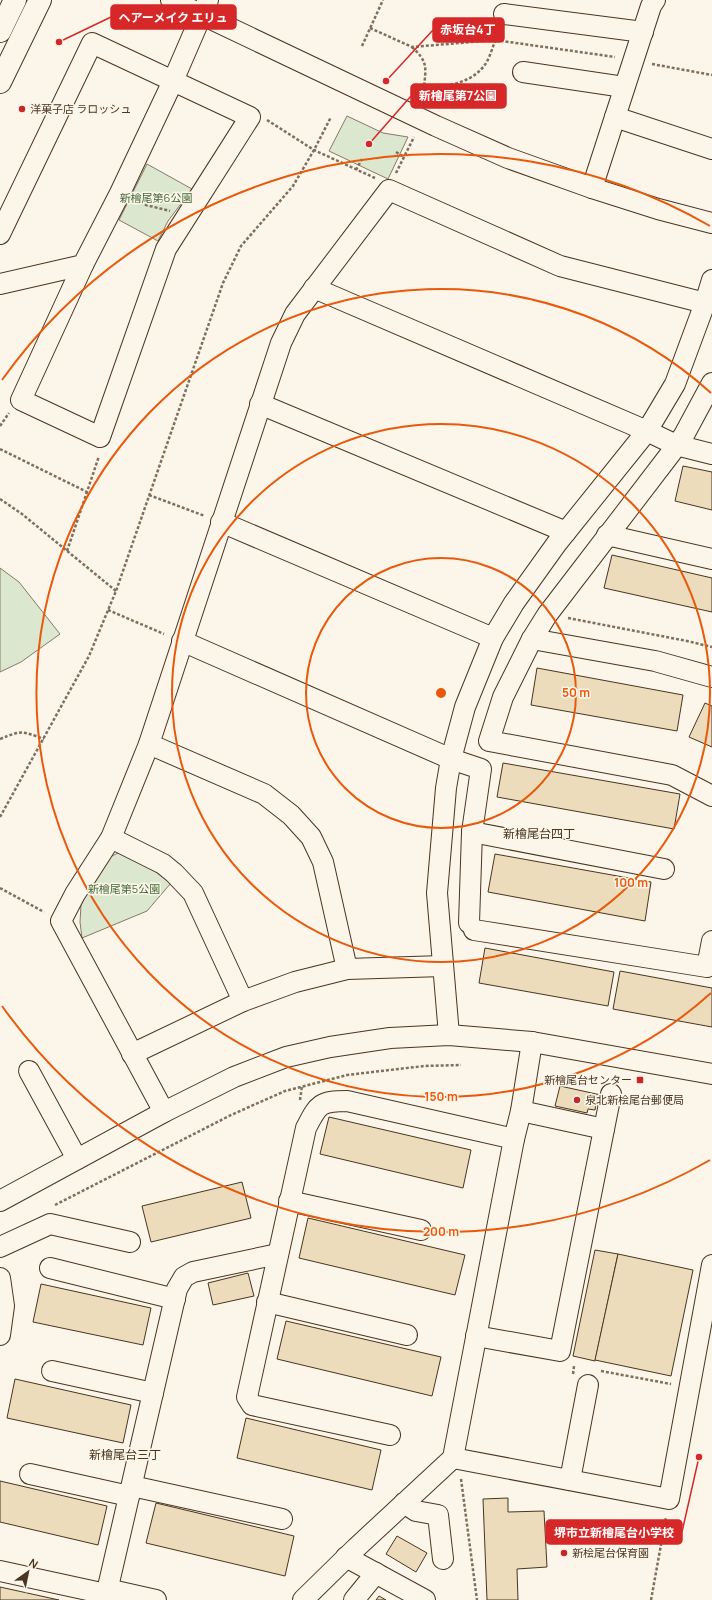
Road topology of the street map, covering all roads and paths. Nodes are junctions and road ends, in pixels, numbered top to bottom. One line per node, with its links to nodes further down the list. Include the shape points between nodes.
1 (15, 0): 9 (main road)
2 (40, 0): 18 (main road)
3 (171, 0): 6 (street)
4 (383, 0): 8 (path)
5 (655, 0): 10 (street)
6 (204, 7): 17 (street); 32 (street, via 436,126 508,158)
7 (504, 14): 10 (street)
8 (370, 28): 12 (path); 13 (path)
9 (0, 31)
10 (643, 32): 14 (street)
11 (496, 40): 13 (path); 14 (path); 19 (path, via 485,66 476,74 462,82 446,86)
12 (362, 46)
13 (412, 47): 19 (path, via 426,64)
14 (634, 60): 16 (path); 20 (street)
15 (523, 72): 20 (street)
16 (712, 75)
17 (173, 81): 37 (street, via 92,43); 38 (street); 46 (street, via 250,117 166,249)
18 (0, 82)
19 (424, 87): 21 (path)
20 (624, 87): 24 (street)
21 (419, 94)
22 (263, 117): 27 (path)
23 (331, 117): 27 (path)
24 (615, 117): 26 (street); 32 (street)
25 (416, 134): 29 (path)
26 (712, 149)
27 (314, 150): 31 (path); 51 (path, via 293,186 241,246 223,283)
28 (396, 152): 29 (path)
29 (404, 157): 33 (path)
30 (362, 159): 31 (path)
31 (356, 170): 33 (path, via 383,182)
32 (592, 188): 36 (street)
33 (389, 190): 41 (street); 42 (street, via 560,266)
34 (146, 205): 35 (path)
35 (168, 210)
36 (712, 224)
37 (0, 234)
38 (83, 265): 40 (street); 46 (street, via 20,400)
39 (712, 280): 42 (street)
40 (0, 284)
41 (314, 288): 44 (street, via 295,314 280,343); 45 (street)
42 (705, 303): 45 (street, via 675,384)
43 (712, 383): 47 (street)
44 (260, 404): 53 (street); 54 (street)
45 (647, 431): 47 (street); 54 (street)
46 (100, 437): 50 (path, via 101,449)
47 (676, 445): 49 (street); 55 (street)
48 (0, 449): 50 (path)
49 (712, 454)
50 (87, 492): 56 (path)
51 (149, 495): 53 (path); 58 (path)
52 (0, 499): 56 (path)
53 (221, 522): 61 (street); 63 (street)
54 (566, 532): 61 (street, via 514,603)
55 (608, 535): 57 (street); 60 (street)
56 (67, 551): 58 (path)
57 (712, 559)
58 (116, 591): 59 (path)
59 (108, 610): 63 (path); 67 (path, via 89,656)
60 (548, 615): 62 (street); 64 (path)
61 (493, 638): 69 (street, via 465,707)
62 (532, 639): 65 (street, via 654,661); 70 (street, via 503,698 489,741 672,775)
63 (182, 641): 68 (street); 69 (street)
64 (712, 648)
65 (712, 677)
66 (0, 739): 67 (path, via 26,732)
67 (44, 739): 71 (path)
68 (149, 744): 73 (street); 79 (street, via 264,794 291,815 311,837 323,862)
69 (451, 759): 72 (street, via 481,769); 78 (street, via 437,893)
70 (712, 796)
71 (0, 817)
72 (472, 832): 74 (street); 77 (street, via 472,926 707,967)
73 (111, 838): 76 (street); 80 (street, via 163,864 193,893)
74 (664, 869)
75 (0, 888): 76 (path)
76 (60, 921): 83 (street)
77 (712, 941)
78 (443, 966): 79 (street); 81 (street)
79 (347, 969): 80 (street, via 295,982)
80 (243, 1001): 83 (street)
81 (449, 1035): 82 (street); 89 (street, via 390,1038 286,1057 234,1078)
82 (532, 1042): 86 (street); 88 (street)
83 (132, 1054): 89 (street)
84 (461, 1065): 95 (path, via 424,1066 347,1075 285,1091 231,1115)
85 (29, 1071): 92 (street)
86 (712, 1074)
87 (611, 1094): 90 (street)
88 (521, 1111): 90 (street); 91 (street)
89 (164, 1112): 92 (street)
90 (604, 1129): 108 (street)
91 (514, 1139): 94 (street, via 347,1101 329,1101 316,1109 306,1128); 107 (street)
92 (77, 1159): 93 (street)
93 (0, 1201)
94 (289, 1202): 96 (street); 99 (street)
95 (49, 1208)
96 (421, 1230)
97 (130, 1242): 98 (street, via 50,1224)
98 (0, 1247)
99 (278, 1254): 103 (street, via 193,1272 184,1277); 104 (street)
100 (712, 1265): 111 (street)
101 (50, 1268): 103 (street)
102 (0, 1278): 105 (street, via 4,1306)
103 (175, 1299): 112 (street)
104 (267, 1302): 106 (street); 113 (street, via 247,1397 252,1405)
105 (0, 1335)
106 (407, 1335)
107 (476, 1336): 108 (street); 114 (street)
108 (567, 1354): 110 (path)
109 (52, 1371): 112 (street)
110 (589, 1374): 111 (path); 116 (street)
111 (689, 1388): 118 (street)
112 (153, 1393): 117 (street)
113 (390, 1435)
114 (457, 1466): 116 (street); 119 (street); 130 (path)
115 (30, 1474): 117 (street)
116 (570, 1480): 118 (street)
117 (131, 1491): 120 (street); 125 (street)
118 (669, 1499): 131 (path)
119 (404, 1503): 121 (street); 122 (street, via 416,1511 438,1515)
120 (282, 1519)
121 (346, 1557): 124 (street); 127 (street)
122 (443, 1559)
123 (0, 1571): 125 (street)
124 (376, 1573): 128 (street); 129 (street)
125 (106, 1594): 126 (street)
126 (156, 1600)
127 (303, 1600)
128 (354, 1600)
129 (425, 1600)
130 (477, 1600)
131 (651, 1600)

